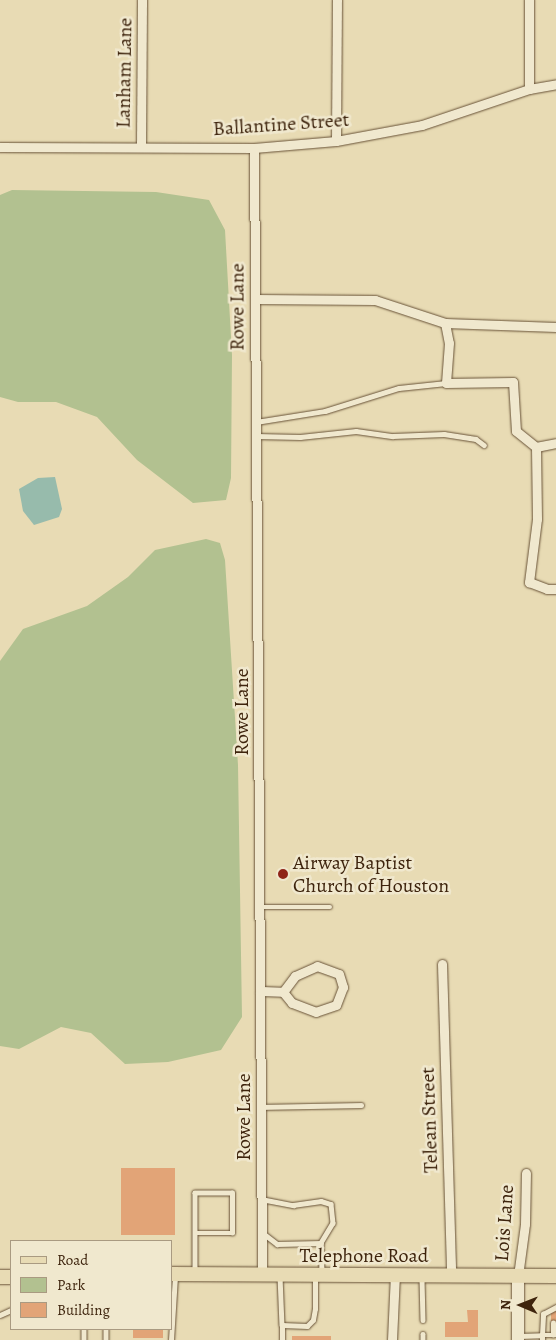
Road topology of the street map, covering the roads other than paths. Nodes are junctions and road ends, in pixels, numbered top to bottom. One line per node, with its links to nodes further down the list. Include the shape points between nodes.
1 (142, 0): 8 (street, Lanham Lane)
2 (337, 0): 6 (street)
3 (529, 0): 5 (street)
4 (556, 84): 5 (street, Ballantine Street)
5 (529, 90): 6 (street, Ballantine Street, via 422,126)
6 (336, 141): 9 (street, Ballantine Street)
7 (0, 146): 8 (street, Ballantine Street)
8 (141, 146): 9 (street, Ballantine Street)
9 (254, 148): 10 (street, Rowe Lane)
10 (255, 299): 11 (street, via 375,300); 14 (street, Rowe Lane)
11 (446, 323): 12 (street); 13 (street, via 449,342)
12 (556, 327)
13 (446, 383): 14 (lane, via 399,388 325,411); 18 (street, via 513,382 516,431)
14 (256, 422): 15 (street, Rowe Lane)
15 (256, 436): 17 (lane, via 300,437 356,431 393,436 444,434 476,439); 20 (street, Rowe Lane)
16 (556, 443): 18 (street)
17 (484, 445)
18 (536, 447): 19 (street, via 537,519 528,582)
19 (556, 589)
20 (259, 907): 21 (lane); 23 (street, Rowe Lane)
21 (330, 907)
22 (442, 964): 39 (street, Telean Street)
23 (260, 991): 24 (street); 26 (street, Rowe Lane)
24 (283, 992): 24 (street, via 292,1003 316,1012 336,1005 343,987 339,974 317,966 295,976)
25 (361, 1105): 26 (lane)
26 (260, 1107): 28 (street, Rowe Lane)
27 (526, 1173): 40 (street, Lois Lane, via 525,1224)
28 (261, 1199): 29 (street, Rowe Lane); 31 (lane, via 293,1205 322,1201 331,1204 333,1223)
29 (261, 1231): 31 (lane, via 277,1244); 36 (street, Rowe Lane)
30 (195, 1233): 30 (lane, via 195,1194 232,1193 232,1233); 34 (lane)
31 (322, 1244): 38 (lane)
32 (395, 1273): 35 (main road, Telephone Road); 38 (main road, Telephone Road); 51 (street)
33 (173, 1274): 34 (main road, Telephone Road); 49 (lane)
34 (195, 1274): 36 (main road, Telephone Road)
35 (422, 1274): 39 (main road, Telephone Road); 43 (lane)
36 (262, 1275): 37 (main road, Telephone Road)
37 (280, 1275): 38 (main road, Telephone Road); 45 (lane)
38 (319, 1275): 45 (lane, via 313,1320 307,1326)
39 (451, 1275): 40 (main road, Telephone Road)
40 (518, 1276): 41 (main road, Telephone Road); 47 (main road)
41 (556, 1276)
42 (554, 1308): 48 (lane, via 543,1314)
43 (423, 1320)
44 (553, 1323): 46 (lane)
45 (282, 1325): 50 (lane)
46 (554, 1335): 48 (lane)
47 (518, 1338): 48 (lane)
48 (542, 1338)
49 (172, 1340)
50 (282, 1340)
51 (392, 1340)

